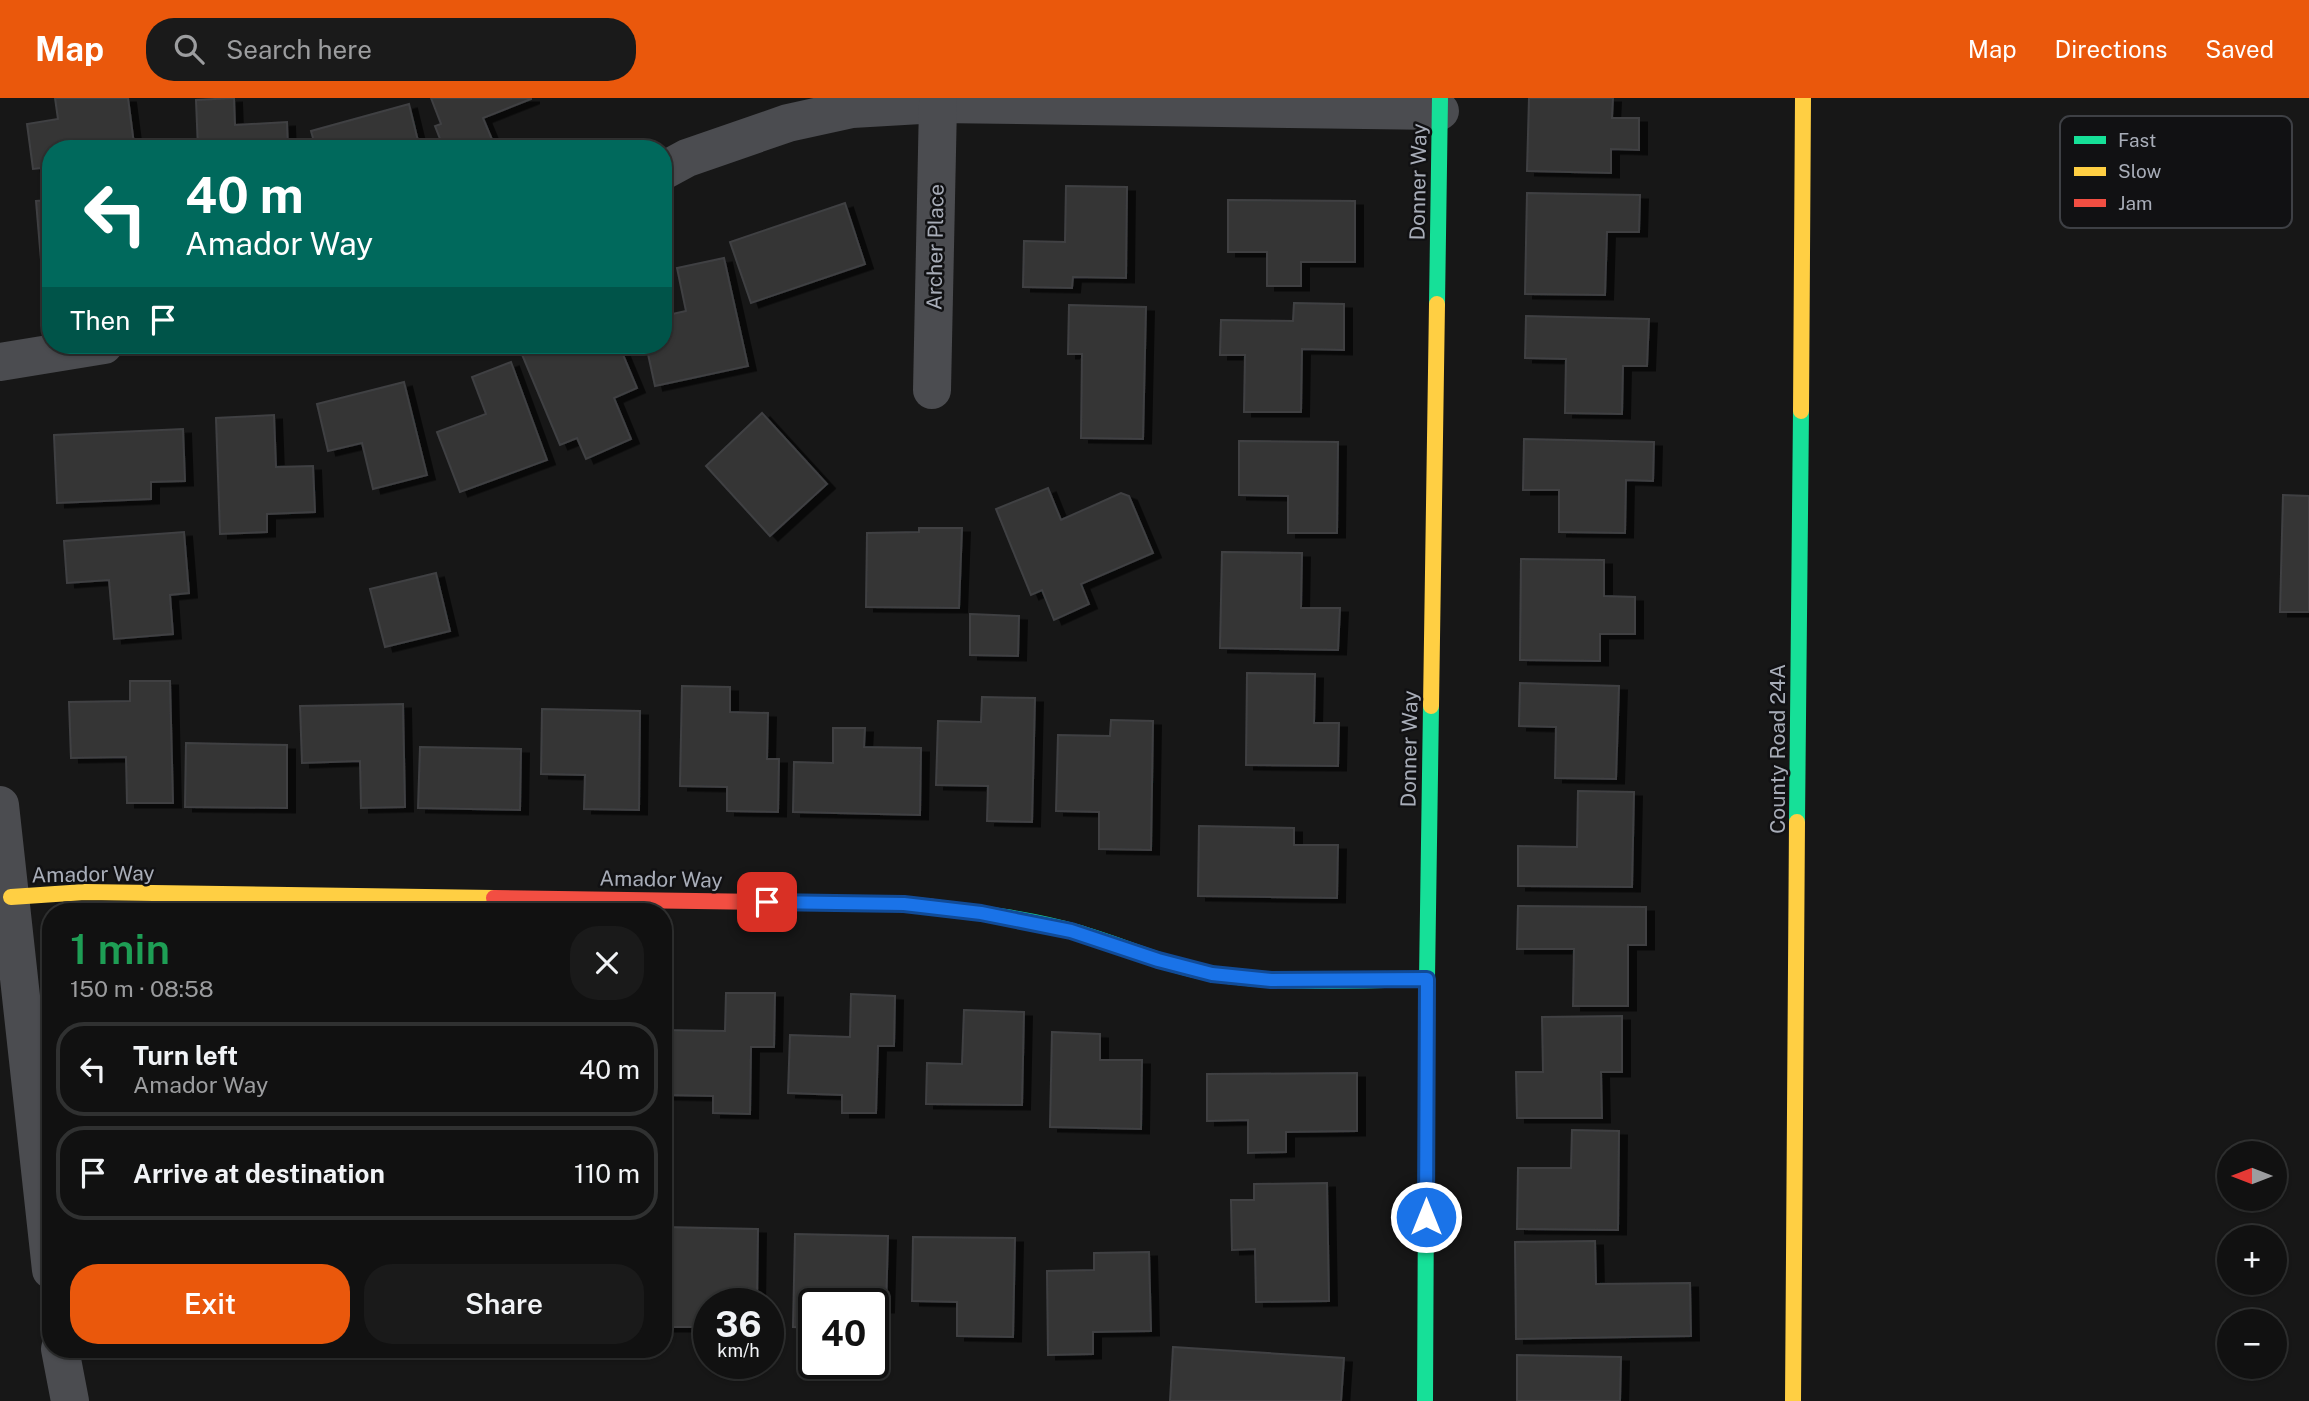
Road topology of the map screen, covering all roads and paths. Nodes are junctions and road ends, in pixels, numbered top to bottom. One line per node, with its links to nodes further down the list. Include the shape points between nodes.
1 (1803, 98): 15 (street, County Road 24A)
2 (938, 104): 3 (street); 4 (street, via 852,109 788,123); 7 (street, Archer Place)
3 (1440, 105): 10 (street, Donner Way)
4 (672, 166)
5 (49, 354): 6 (street)
6 (0, 362)
7 (932, 390)
8 (0, 805): 9 (street)
9 (11, 897): 10 (street, Amador Way, via 85,892 904,904 1071,931 1212,974 1271,980); 11 (street)
10 (1427, 979): 14 (street, Donner Way)
11 (42, 1186)
12 (62, 1358): 13 (street)
13 (70, 1401)
14 (1425, 1401)
15 (1793, 1401)

